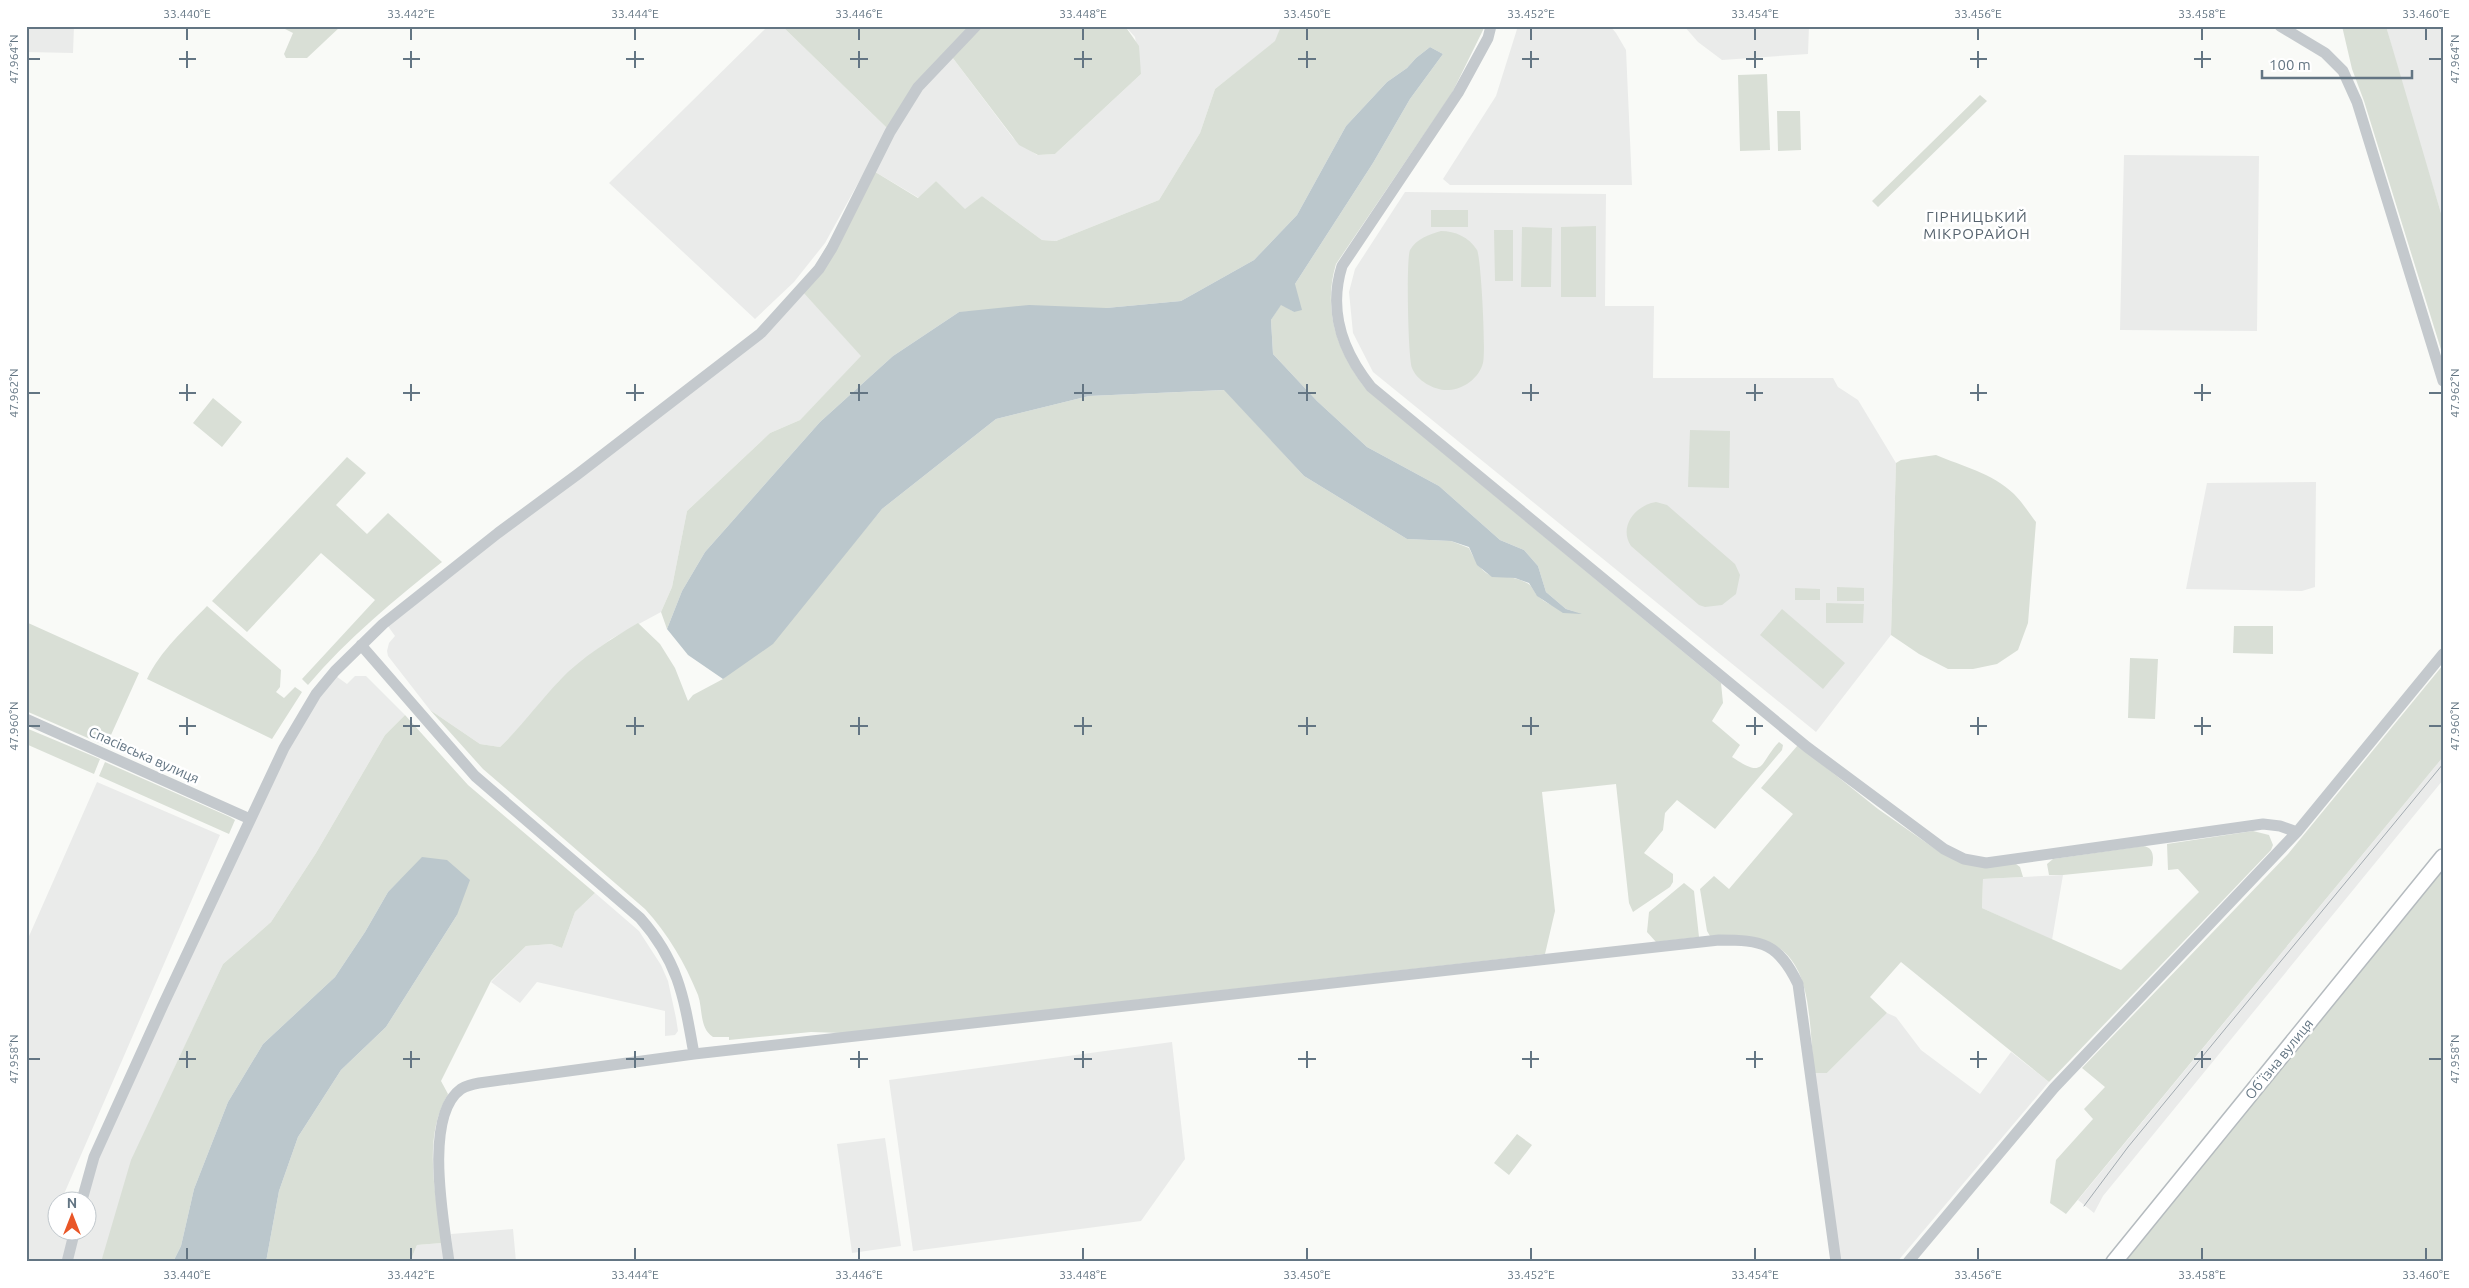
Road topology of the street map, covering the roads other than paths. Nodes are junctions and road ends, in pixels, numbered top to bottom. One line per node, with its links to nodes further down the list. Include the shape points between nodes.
1 (976, 26): 5 (street, via 918,87 890,132 819,269 761,333 498,533)
2 (1490, 26): 9 (street, via 1488,38 1458,93 1342,266 1335,309 1341,337 1357,370 1371,387 1802,743 1944,849 1986,863 2263,824)
3 (2280, 26): 4 (street, via 2325,53 2343,71 2356,102)
4 (2443, 381)
5 (361, 645): 8 (street, via 316,694 284,748); 11 (street, via 475,776 640,918 655,935 681,985)
6 (2443, 654): 9 (street)
7 (26, 719): 8 (street, Спасівська вулиця)
8 (250, 819): 12 (street, via 94,1157)
9 (2297, 832): 17 (street, via 2054,1088)
10 (2443, 857): 18 (main road, Обʼїзна вулиця)
11 (694, 1054): 15 (street, via 500,1078 461,1089 452,1097 440,1131 440,1182); 16 (street, via 1712,941 1748,940 1779,953 1798,984)
12 (85, 1190)
13 (72, 1240): 14 (street)
14 (67, 1262)
15 (449, 1262)
16 (1836, 1262)
17 (1908, 1262)
18 (2114, 1262)

